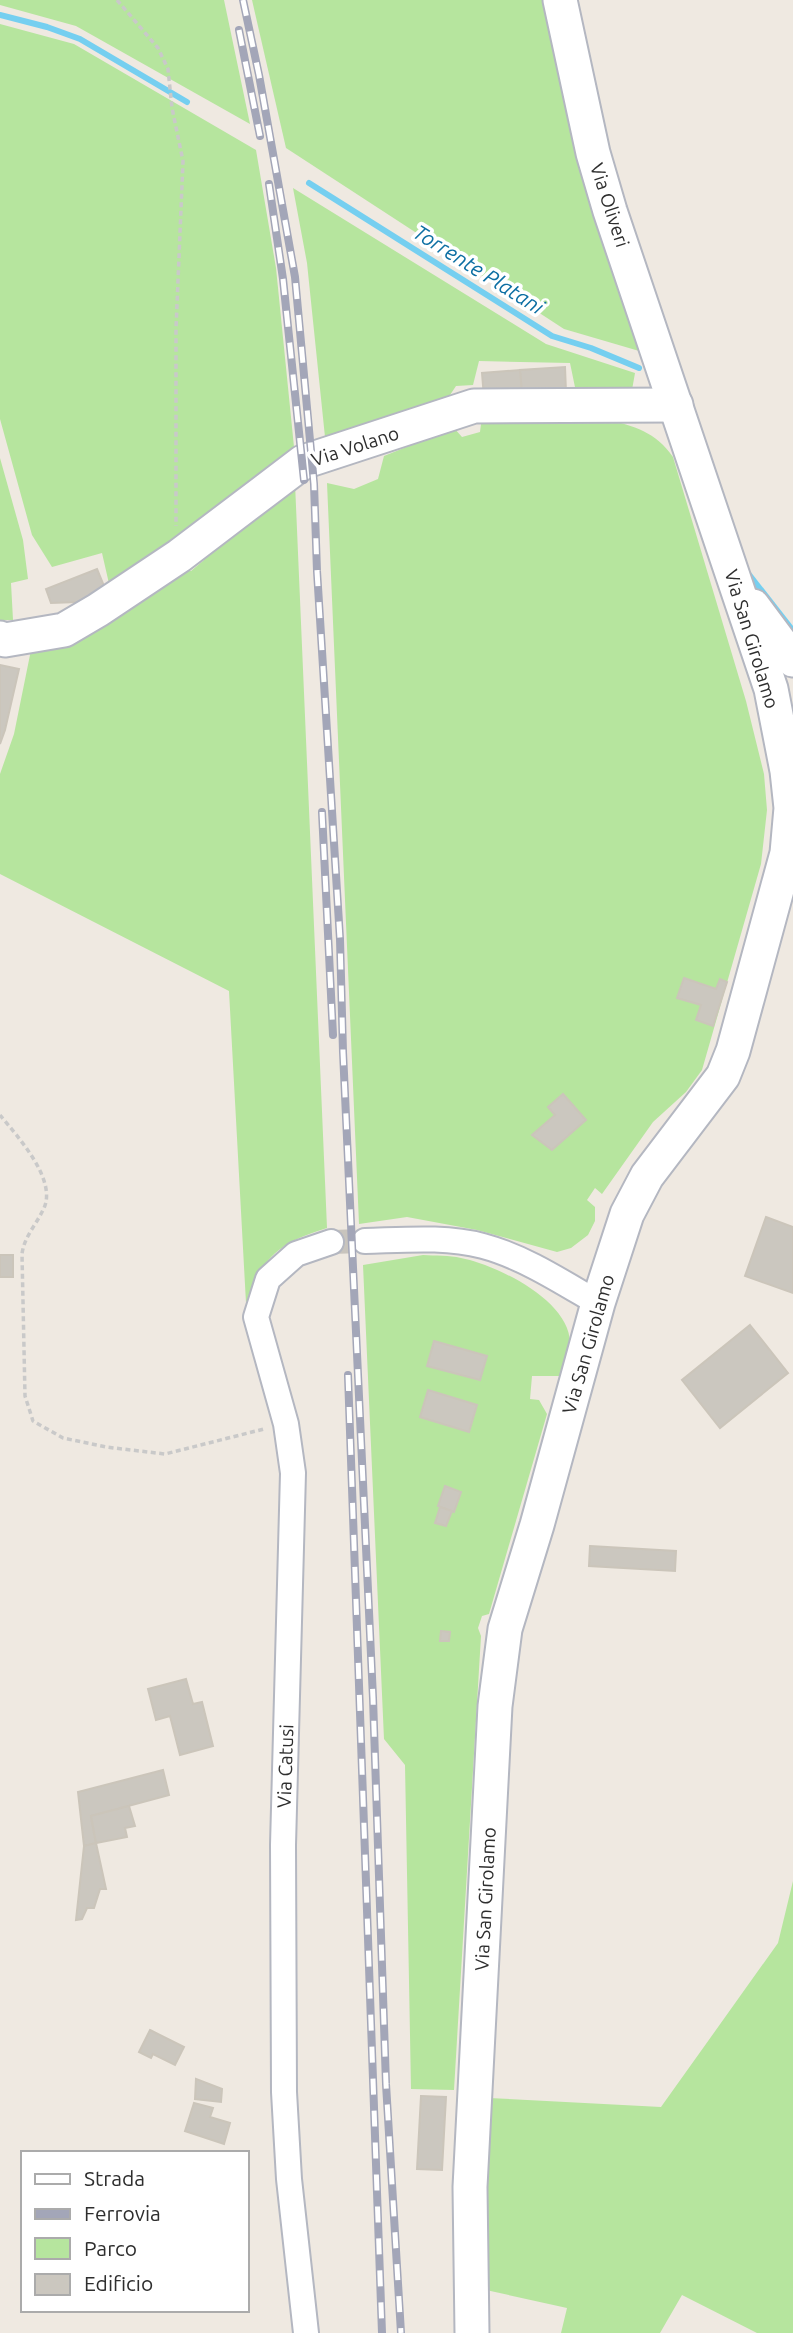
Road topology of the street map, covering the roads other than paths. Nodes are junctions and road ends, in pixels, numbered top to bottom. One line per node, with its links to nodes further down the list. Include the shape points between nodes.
1 (560, 0): 2 (street, Via Oliveri, via 593,153)
2 (676, 405): 3 (street, Via San Girolamo); 4 (street, Via Volano, via 474,406 303,462 179,556 64,630)
3 (734, 580): 5 (street); 6 (street, Via San Girolamo)
4 (0, 638)
5 (793, 660)
6 (782, 689): 7 (street, Via San Girolamo)
7 (790, 760): 10 (street, Via San Girolamo, via 787,853 733,1051 723,1076 647,1176 627,1214)
8 (365, 1241): 10 (street, via 434,1239 483,1246 533,1266)
9 (331, 1242): 11 (street, Via Catusi, via 296,1254 268,1279 256,1317 286,1424 293,1473 283,1845 284,2092)
10 (598, 1303): 12 (street, Via San Girolamo, via 505,1629 495,1706 470,2187)
11 (306, 2333)
12 (472, 2333)

